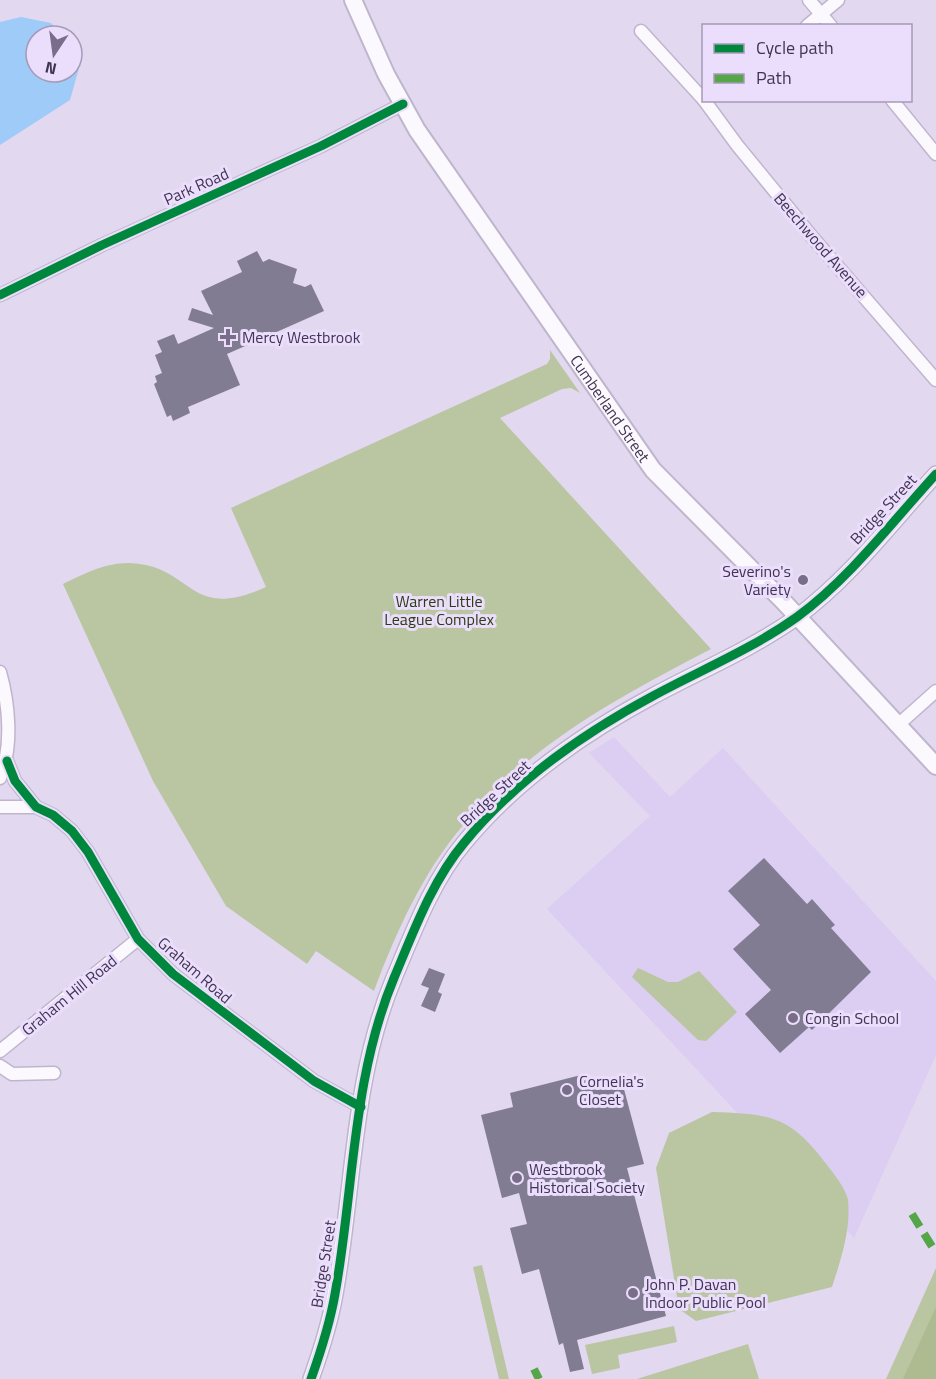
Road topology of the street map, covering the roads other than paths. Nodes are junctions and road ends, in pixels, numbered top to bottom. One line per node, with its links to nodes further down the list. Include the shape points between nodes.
1 (353, 0): 11 (main road, Cumberland Street)
2 (809, 0): 4 (street)
3 (838, 0): 4 (street)
4 (821, 15): 5 (street); 6 (street)
5 (810, 24)
6 (829, 24)
7 (641, 31): 8 (street, Beechwood Avenue)
8 (702, 95)
9 (709, 102): 14 (street, Beechwood Avenue, via 737,145 806,230)
10 (894, 102): 12 (street)
11 (403, 104): 13 (street, Park Road); 16 (main road, Cumberland Street, via 417,130 639,451 685,504)
12 (936, 154)
13 (0, 295)
14 (936, 380)
15 (936, 474): 16 (street, Bridge Street, via 840,579)
16 (797, 616): 19 (main road, Cumberland Street); 29 (street, Bridge Street, via 576,743 525,783 463,844 434,890 393,981 373,1040)
17 (0, 672): 20 (street)
18 (936, 691): 19 (street)
19 (899, 724): 21 (main road, Cumberland Street)
20 (7, 761): 22 (street); 24 (street, Graham Road, via 15,781)
21 (936, 766)
22 (0, 778)
23 (0, 807): 24 (street)
24 (36, 807): 25 (street, Graham Road, via 54,815 72,831)
25 (138, 939): 26 (street, Graham Hill Road); 29 (street, Graham Road, via 209,1004 314,1081)
26 (0, 1051)
27 (0, 1066): 28 (street, via 12,1074)
28 (54, 1073)
29 (361, 1107): 30 (street, Bridge Street, via 335,1296)
30 (311, 1379)

